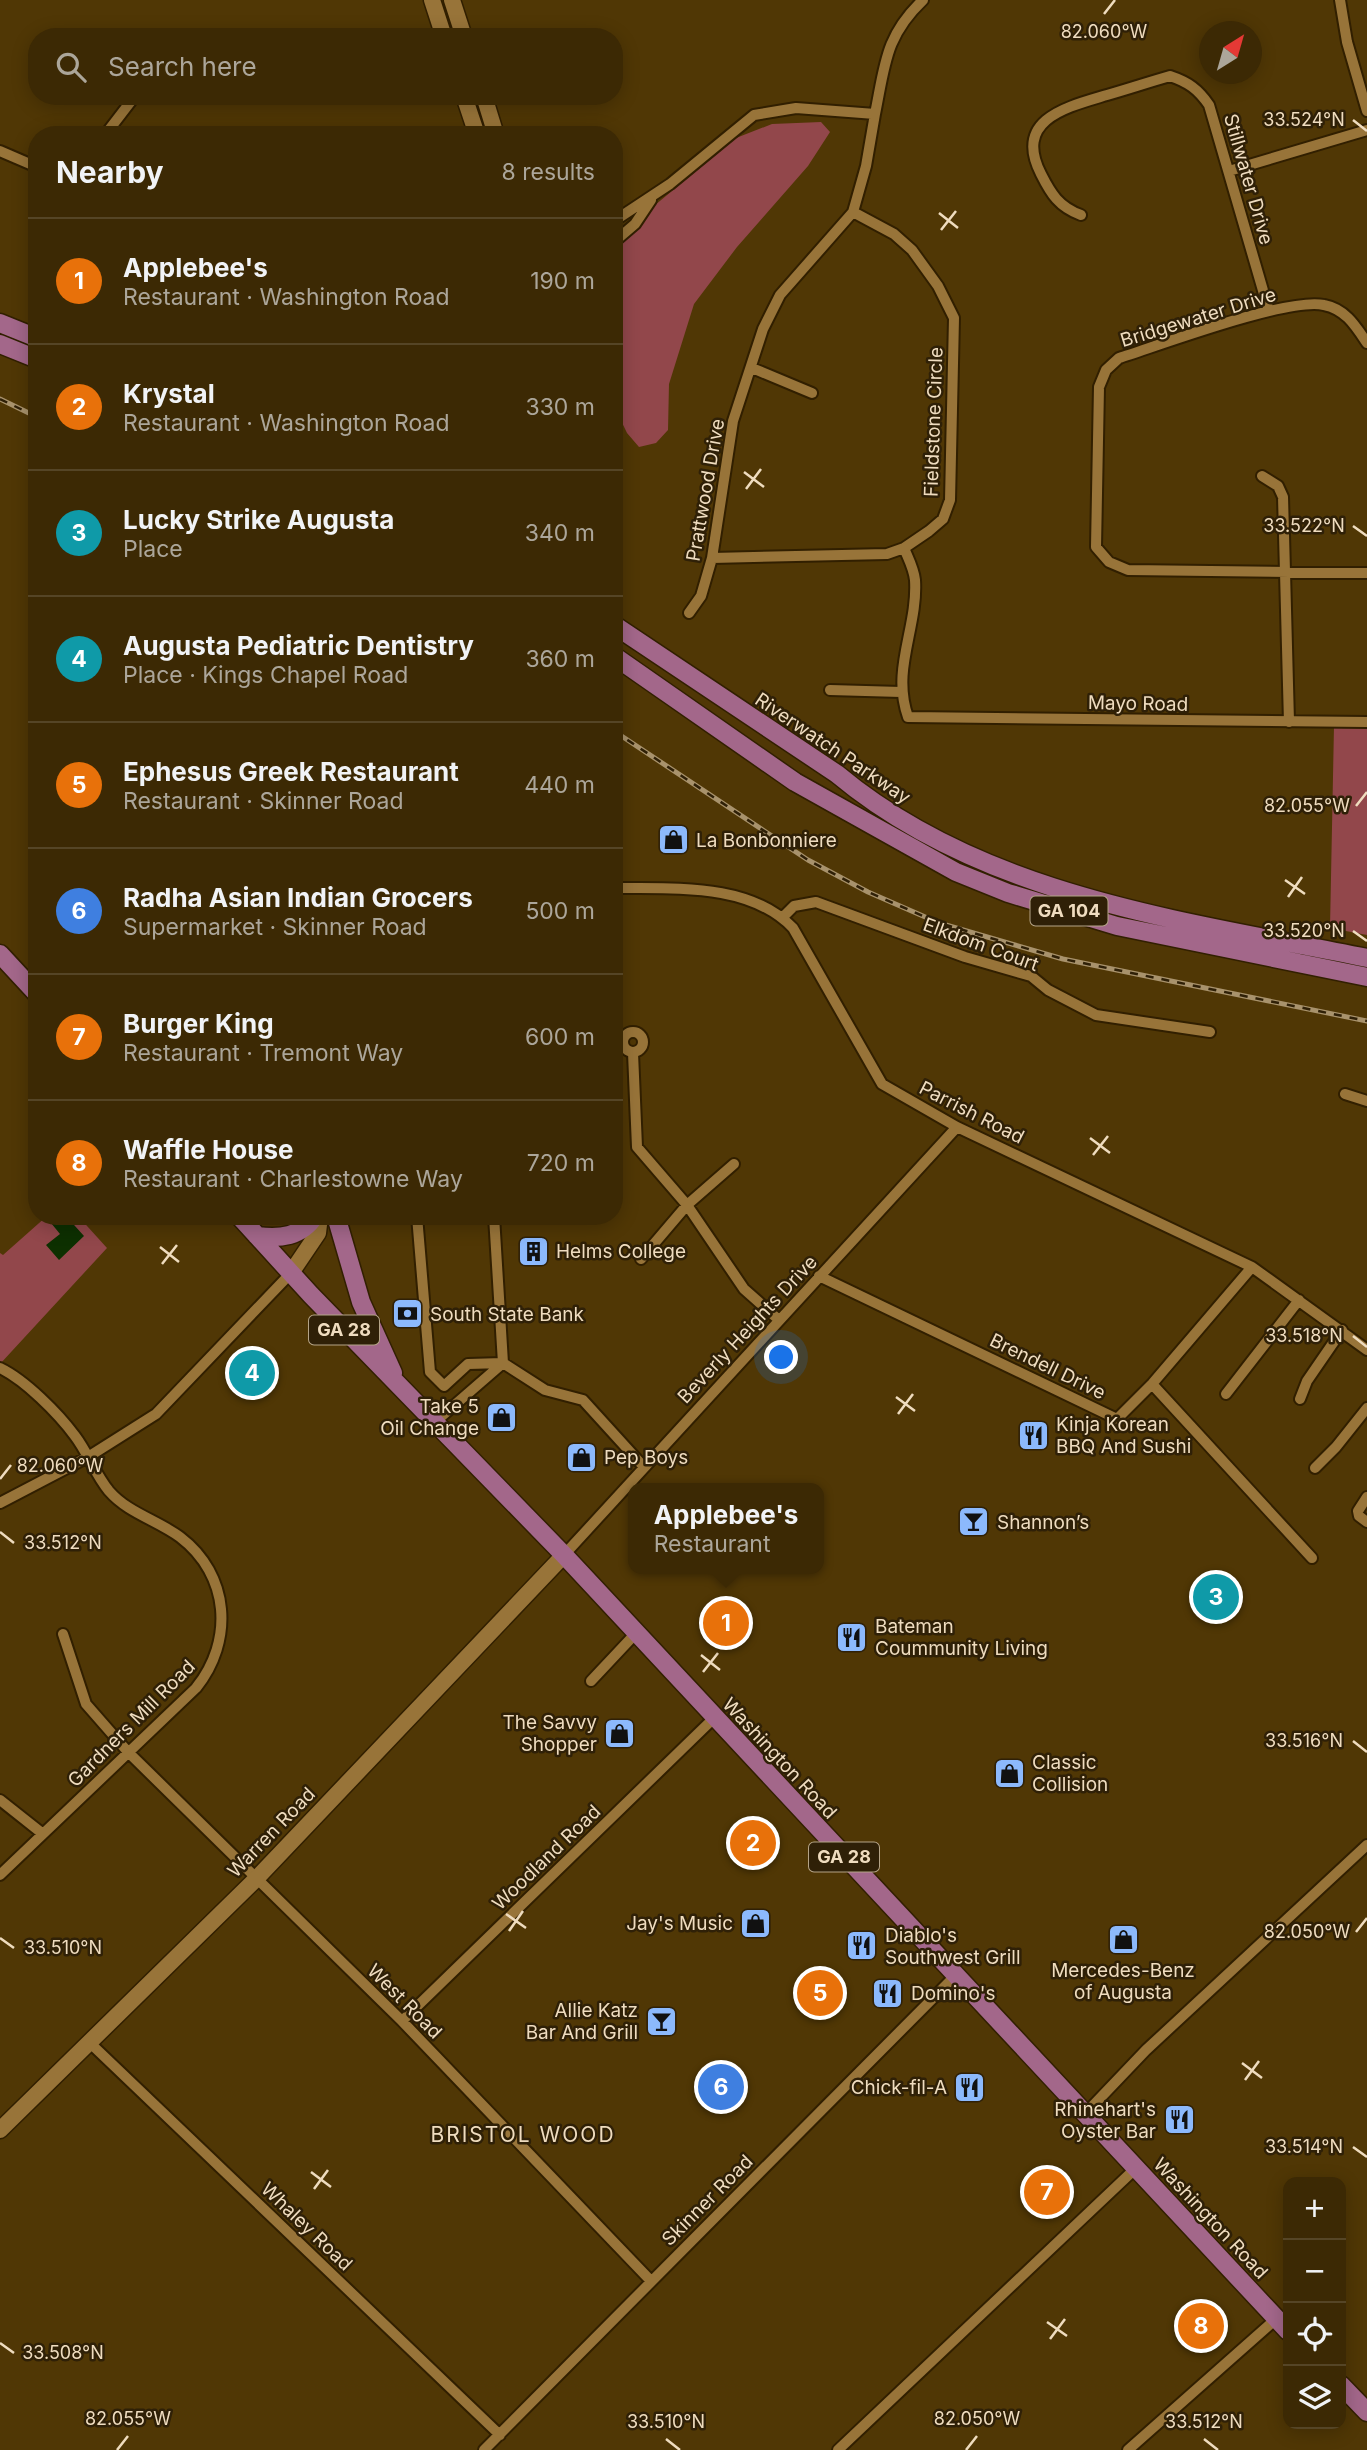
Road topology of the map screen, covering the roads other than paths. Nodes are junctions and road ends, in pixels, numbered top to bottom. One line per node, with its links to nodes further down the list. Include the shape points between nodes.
1 (432, 0): 5 (street)
2 (452, 0): 6 (street)
3 (923, 0): 11 (street, Prattwood Drive, via 903,19 891,42)
4 (1340, 0): 10 (street)
5 (441, 28)
6 (461, 28)
7 (128, 105): 12 (street)
8 (467, 105): 13 (street)
9 (487, 105): 14 (street)
10 (1367, 111)
11 (875, 114): 19 (street, via 796,108 754,115); 20 (street, Prattwood Drive)
12 (113, 126)
13 (474, 126)
14 (493, 126)
15 (1367, 130): 18 (street)
16 (0, 151): 17 (street)
17 (28, 163)
18 (1229, 171): 22 (street, Stillwater Drive, via 1209,105 1199,90 1170,76 1060,108 1040,126 1033,142 1034,162 1064,209); 24 (street, Stillwater Drive)
19 (655, 194): 21 (street); 23 (street)
20 (853, 212): 30 (street, Prattwood Drive, via 780,295 762,329); 33 (street, Fieldstone Circle, via 894,234 912,250 939,286 954,318 950,499 943,519)
21 (623, 215)
22 (1081, 215)
23 (623, 234)
24 (1269, 311): 27 (street, Bridgewater Drive, via 1324,304 1352,321); 35 (street, Bridgewater Drive, via 1119,358 1107,370 1099,387 1096,547 1109,562 1128,570)
25 (0, 323): 26 (main road)
26 (28, 334)
27 (1367, 343)
28 (0, 344): 29 (main road)
29 (28, 355)
30 (752, 368): 31 (street); 34 (street, Prattwood Drive, via 733,421)
31 (812, 393)
32 (1262, 476): 35 (street, via 1278,486 1283,498)
33 (904, 548): 34 (street, Fieldstone Circle, via 866,556); 43 (street, via 915,577)
34 (712, 558): 37 (street, Prattwood Drive, via 701,596)
35 (1284, 573): 36 (street, Bridgewater Drive); 44 (street)
36 (1367, 573)
37 (689, 612)
38 (623, 625): 40 (main road)
39 (623, 631): 40 (main road, Riverwatch Parkway / GA 104)
40 (638, 641): 49 (main road, Riverwatch Parkway / GA 104, via 837,774 870,802 981,860 1125,908)
41 (623, 662): 50 (main road, GA 104, via 795,782 956,872 1117,926)
42 (830, 690): 43 (street)
43 (901, 692): 44 (street, Mayo Road, via 908,717)
44 (1289, 722): 45 (street, Mayo Road)
45 (1367, 722)
46 (623, 888): 47 (street, via 703,890 746,900)
47 (783, 917): 52 (street, Elkdom Court, via 794,906 816,902 965,957 1031,976 1096,1015); 56 (street, Parrish Road, via 882,1084)
48 (0, 954): 51 (main road)
49 (1367, 958)
50 (1367, 977)
51 (28, 984)
52 (1210, 1032)
53 (633, 1053): 58 (street, via 637,1147)
54 (1345, 1094): 55 (street)
55 (1367, 1101)
56 (957, 1127): 67 (street, Parrish Road); 69 (street, Beverly Heights Drive)
57 (734, 1164): 58 (street)
58 (687, 1205): 66 (street); 71 (street, via 744,1289)
59 (247, 1225): 65 (main road, Washington Road)
60 (306, 1225): 65 (main road, via 296,1234)
61 (319, 1225): 68 (street)
62 (339, 1225): 77 (main road, GA 28, via 361,1302)
63 (418, 1225): 74 (street, via 430,1372 444,1386 468,1364)
64 (495, 1225): 74 (street)
65 (257, 1236): 68 (main road, Washington Road)
66 (641, 1259)
67 (1252, 1267): 70 (street, Parrish Road); 76 (street, Brendell Drive)
68 (291, 1273): 77 (main road, Washington Road / GA 28); 82 (street, via 156,1414)
69 (820, 1276): 71 (street, Beverly Heights Drive); 76 (street, Brendell Drive, via 1117,1419)
70 (1299, 1300): 72 (street, Parrish Road); 78 (street)
71 (779, 1320): 83 (street, Beverly Heights Drive)
72 (1342, 1330): 73 (street, Parrish Road); 79 (street)
73 (1367, 1350)
74 (503, 1363): 81 (street); 83 (street, via 545,1390 583,1400)
75 (0, 1368): 82 (street, Gardners Mill Road, via 17,1376 75,1435)
76 (1152, 1384): 89 (street)
77 (398, 1385): 81 (main road, Washington Road / GA 28)
78 (1226, 1394)
79 (1300, 1399)
80 (1367, 1408): 84 (street)
81 (435, 1422): 88 (main road, Washington Road / GA 28)
82 (88, 1457): 86 (street); 94 (street, Gardners Mill Road, via 116,1499 181,1537 206,1566 223,1609 220,1642 210,1670)
83 (643, 1466): 88 (street, Beverly Heights Drive)
84 (1315, 1468)
85 (1367, 1497): 87 (street, via 1358,1511)
86 (0, 1503)
87 (1367, 1522)
88 (564, 1555): 90 (main road, Washington Road / GA 28); 99 (street, Warren Road)
89 (1312, 1558)
90 (637, 1632): 92 (street); 93 (main road, Washington Road / GA 28)
91 (63, 1634): 94 (street, West Road, via 86,1704)
92 (591, 1681)
93 (714, 1718): 100 (main road, Washington Road / GA 28); 101 (street, Woodland Road)
94 (128, 1752): 96 (street, Gardners Mill Road); 99 (street, West Road)
95 (0, 1800): 96 (street)
96 (43, 1834): 98 (street, Gardners Mill Road)
97 (1367, 1845): 103 (street, via 1146,2050)
98 (0, 1875)
99 (257, 1878): 101 (street, West Road); 102 (street, Warren Road)
100 (956, 1976): 103 (main road, Washington Road / GA 28); 106 (street, Skinner Road)
101 (402, 2021): 106 (street, West Road)
102 (89, 2042): 104 (street, Warren Road); 110 (street, Whaley Road)
103 (1084, 2115): 105 (main road, Washington Road / GA 28)
104 (0, 2130)
105 (1136, 2168): 107 (main road, Washington Road / GA 28); 112 (street)
106 (651, 2281): 110 (street, Skinner Road)
107 (1282, 2325): 113 (street)
108 (1346, 2390): 109 (main road)
109 (1367, 2412)
110 (500, 2435): 111 (street, Skinner Road)
111 (484, 2450)
112 (838, 2450)
113 (1128, 2450)

